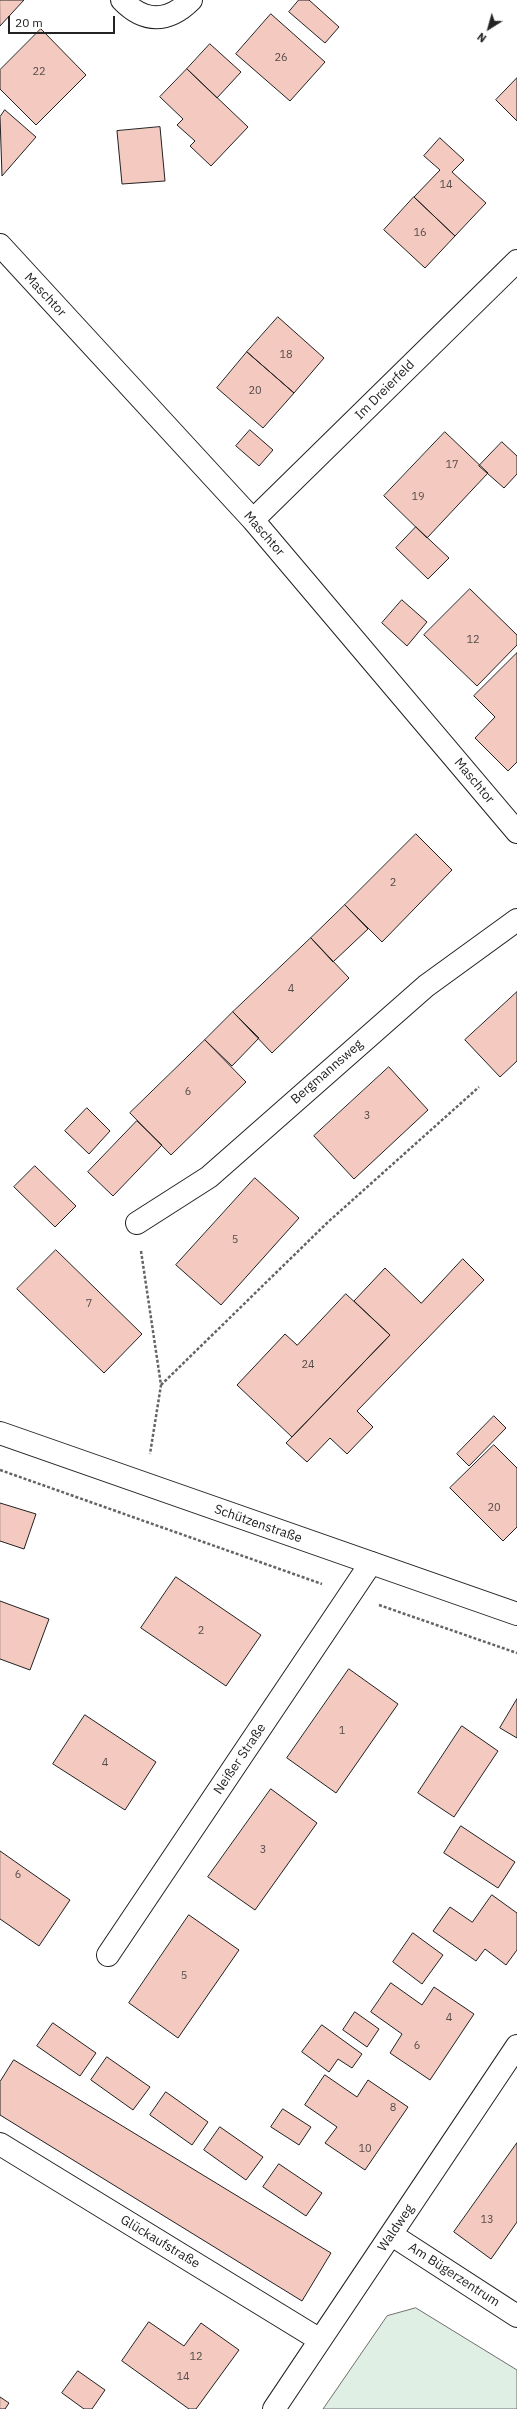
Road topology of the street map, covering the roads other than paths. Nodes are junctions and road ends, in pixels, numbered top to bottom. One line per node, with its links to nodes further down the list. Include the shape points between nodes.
1 (122, 0): 2 (street, via 134,13 158,18 181,10)
2 (191, 0)
3 (0, 246): 5 (street, Maschtor)
4 (517, 261): 5 (street, Im Dreierfeld)
5 (253, 520): 6 (street, Maschtor)
6 (517, 832)
7 (517, 920): 8 (street, Bergmannsweg, via 426,986 209,1177)
8 (137, 1223)
9 (0, 1433): 10 (street, Schützenstraße)
10 (371, 1563): 11 (street, Schützenstraße); 12 (street, Neißer Straße)
11 (517, 1614)
12 (108, 1955)
13 (517, 2046): 15 (street, Waldweg)
14 (0, 2144): 17 (street, Glückaufstraße)
15 (392, 2235): 16 (street, Am Bügerzentrum); 17 (street, Waldweg)
16 (517, 2316)
17 (320, 2340): 18 (street, Waldweg)
18 (274, 2409)

